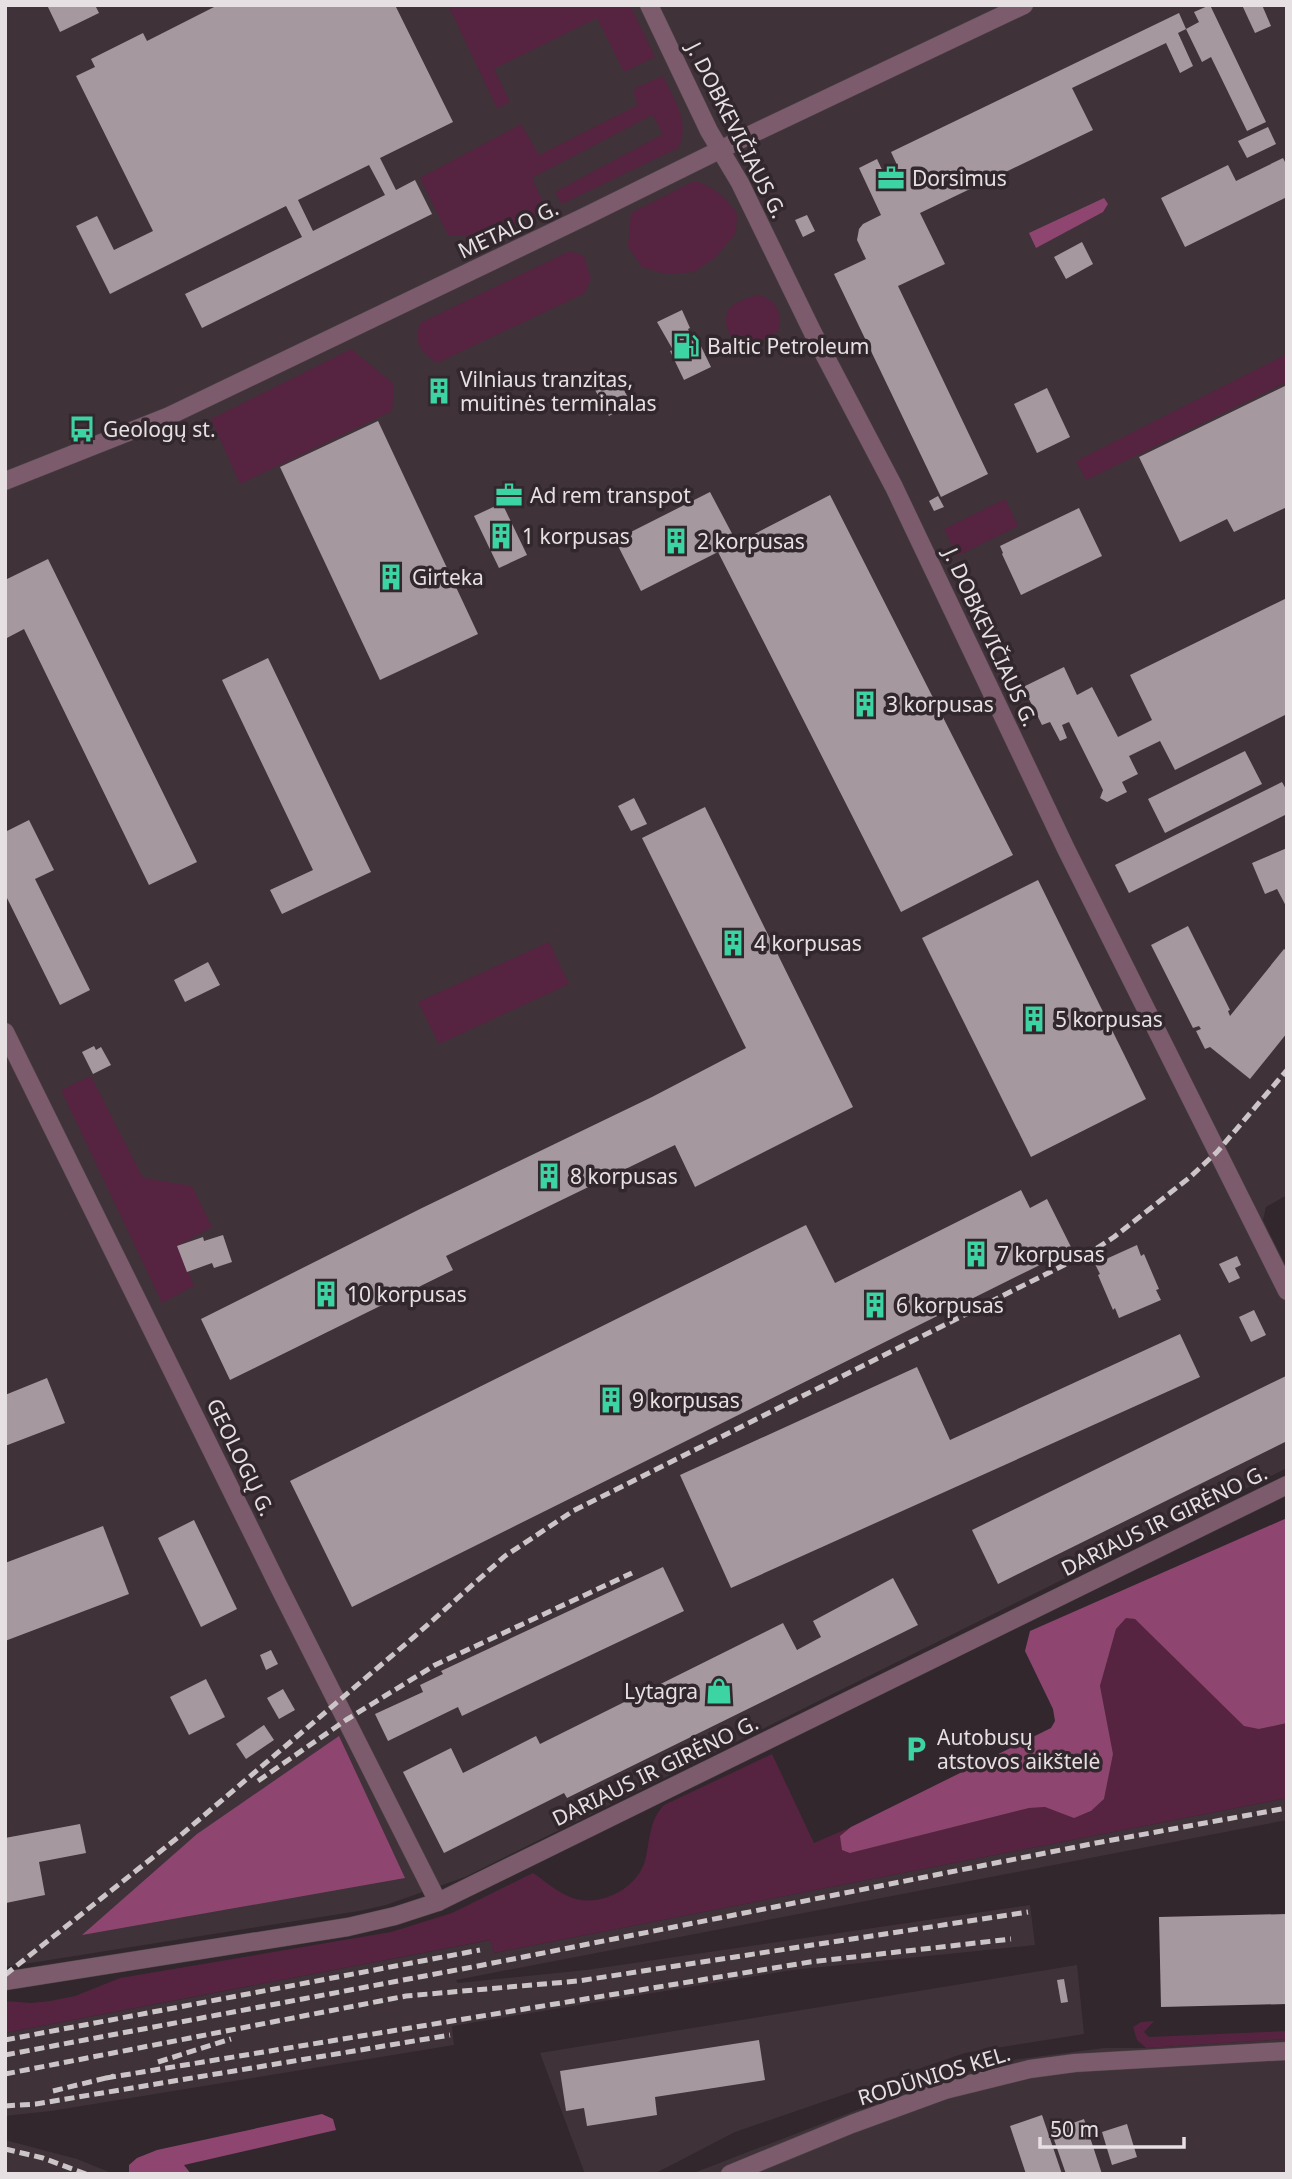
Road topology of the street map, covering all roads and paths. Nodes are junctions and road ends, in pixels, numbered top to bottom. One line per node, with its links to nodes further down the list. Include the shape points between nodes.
1 (649, 5): 3 (street, J. DOBKEVIČIAUS G.)
2 (1024, 5): 3 (street, METALO G.)
3 (720, 149): 4 (street, METALO G., via 169,416); 6 (street, J. DOBKEVIČIAUS G., via 894,487 1066,849)
4 (5, 481)
5 (5, 1031): 8 (street, GEOLOGŲ G.)
6 (1287, 1291)
7 (1287, 1485): 8 (street, DARIAUS IR GIRĖNO G.)
8 (438, 1902): 9 (street, DARIAUS IR GIRĖNO G., via 348,1927)
9 (5, 1981)
10 (1287, 2051): 11 (street, RODŪNIOS KEL., via 1030,2069 945,2090)
11 (730, 2174)

